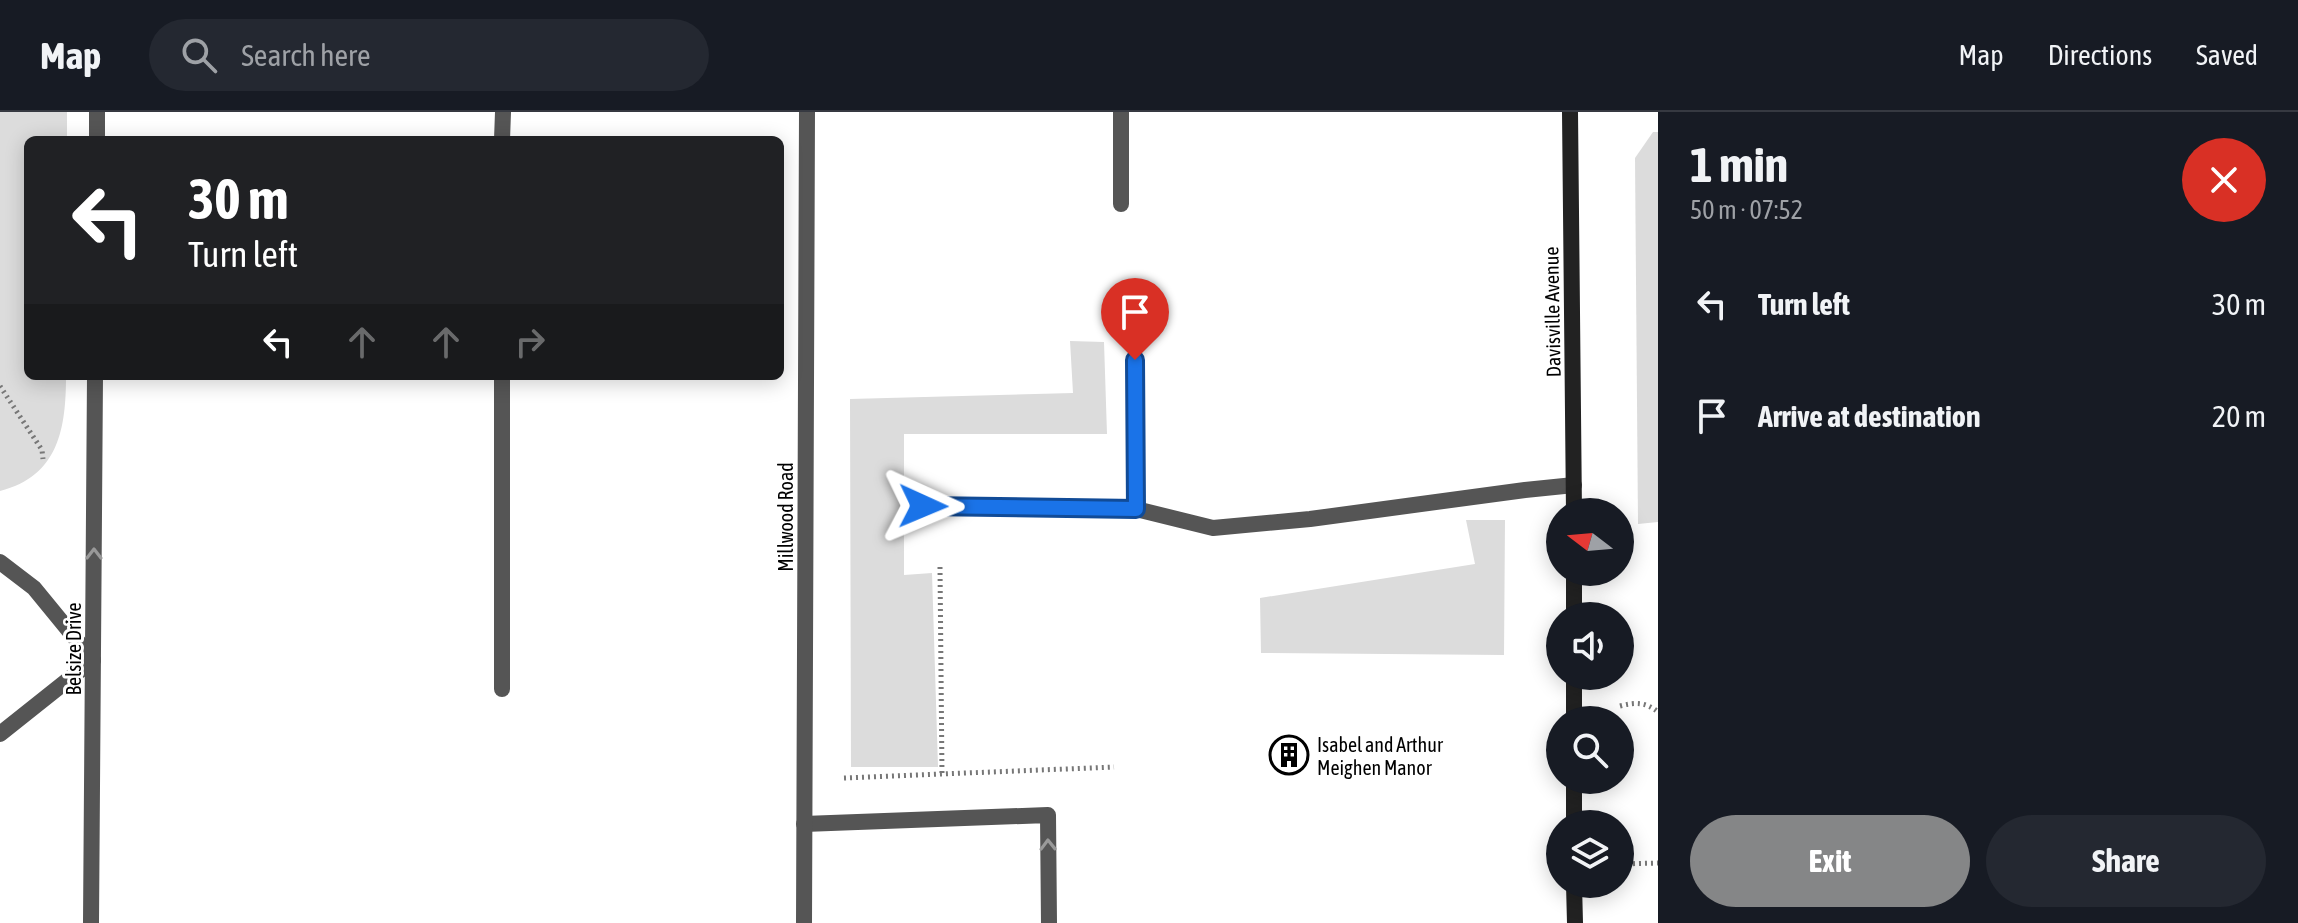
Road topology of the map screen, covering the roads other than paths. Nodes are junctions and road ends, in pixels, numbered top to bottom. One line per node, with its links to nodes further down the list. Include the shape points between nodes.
1 (97, 112): 6 (street)
2 (503, 112): 7 (street)
3 (807, 112): 20 (street, Millwood Road)
4 (1121, 112): 8 (street)
5 (1570, 112): 12 (street, Davisville Avenue)
6 (97, 136)
7 (502, 136)
8 (1121, 204)
9 (1135, 360): 15 (street)
10 (95, 380): 17 (street, Belsize Drive, one-way to 10)
11 (502, 380): 18 (street)
12 (1574, 485): 13 (street, Davisville Avenue); 15 (street, via 1213,528)
13 (1574, 498)
14 (923, 506): 15 (street)
15 (1136, 509)
16 (0, 562): 17 (street, via 34,588)
17 (93, 660): 19 (street); 22 (street, Belsize Drive)
18 (502, 689)
19 (0, 734)
20 (804, 824): 23 (street, Millwood Road); 24 (street, one-way to 20, via 1048,815)
21 (1574, 898): 25 (street)
22 (91, 923)
23 (804, 923)
24 (1049, 923)
25 (1575, 923)

